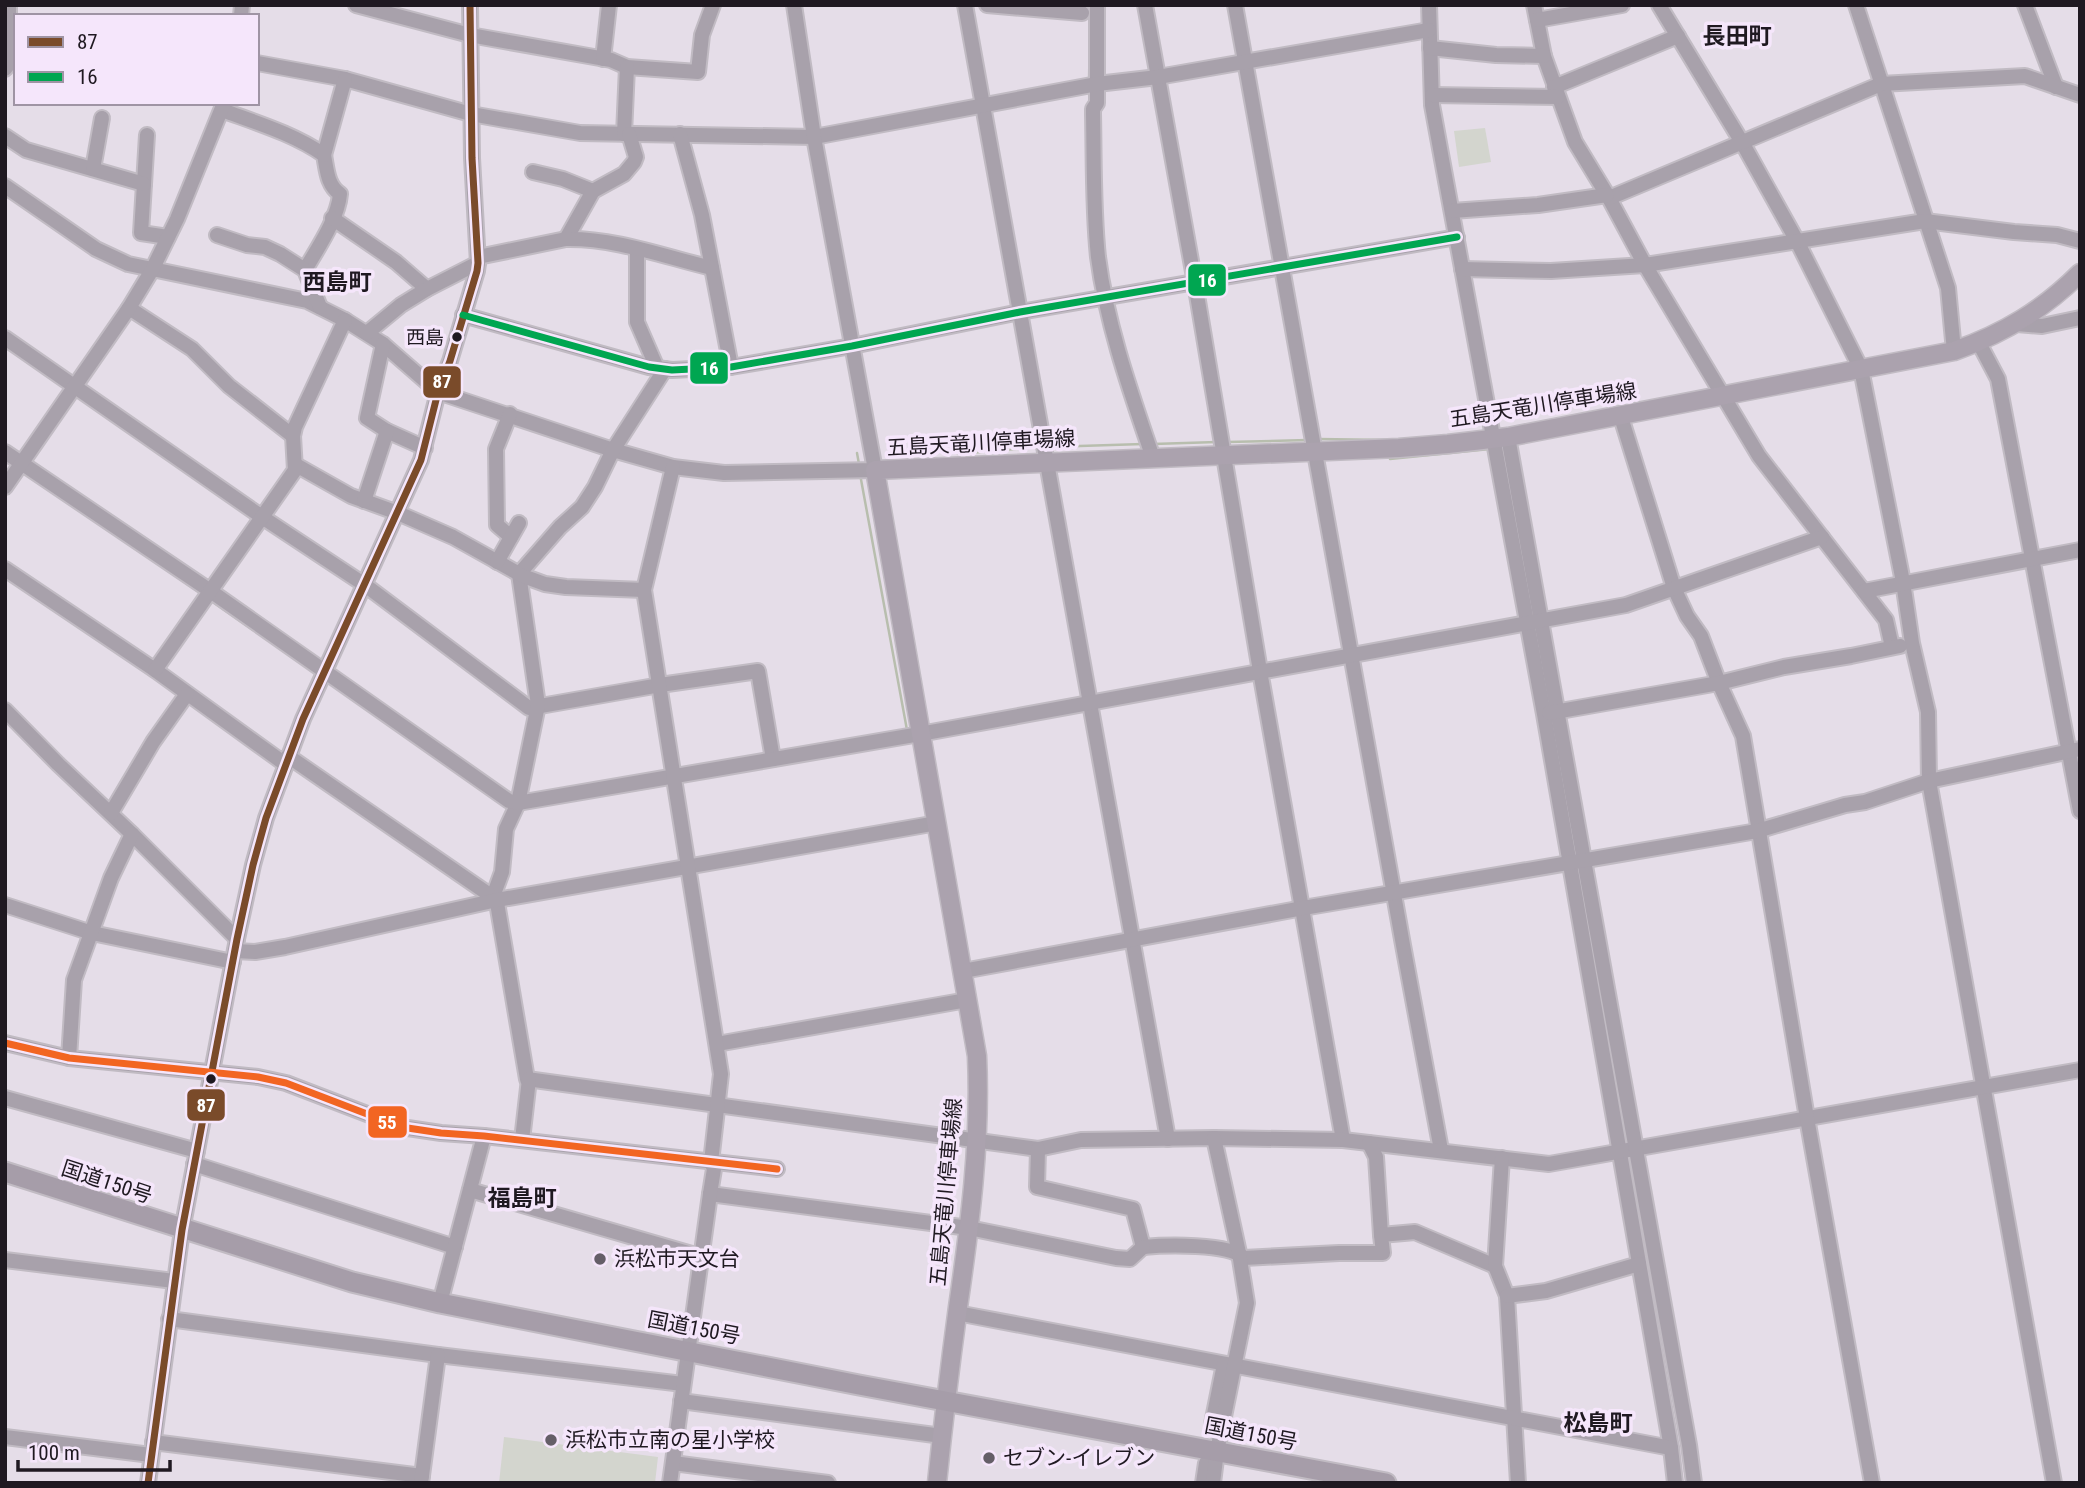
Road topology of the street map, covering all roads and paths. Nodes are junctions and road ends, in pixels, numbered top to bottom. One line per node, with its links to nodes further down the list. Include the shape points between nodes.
1 (9, 5): 28 (street)
2 (356, 5): 17 (street)
3 (470, 5): 21 (street)
4 (609, 5): 25 (street)
5 (713, 5): 29 (street, via 702,36 698,72)
6 (794, 5): 46 (street)
7 (965, 5): 38 (street)
8 (988, 5): 19 (street)
9 (1097, 5): 32 (street)
10 (1145, 5): 30 (street)
11 (1235, 5): 26 (street)
12 (1429, 5): 20 (street)
13 (1659, 5): 22 (street)
14 (1856, 5): 33 (street)
15 (2025, 5): 34 (street)
16 (1617, 6): 18 (street)
17 (385, 9): 21 (street)
18 (1536, 12): 24 (street)
19 (1082, 13)
20 (1429, 30): 23 (street); 26 (street)
21 (470, 35): 25 (street); 40 (street)
22 (1678, 36): 35 (street); 47 (street)
23 (1430, 48): 24 (street); 36 (street)
24 (1544, 56): 35 (street)
25 (603, 59): 29 (street)
26 (1245, 62): 30 (street); 68 (street)
27 (259, 63): 31 (street)
28 (9, 65)
29 (627, 67): 42 (street)
30 (1158, 77): 32 (street); 73 (street)
31 (345, 79): 40 (street); 48 (street)
32 (1097, 84): 38 (street); 75 (street, via 1094,165 1098,257)
33 (1881, 84): 34 (street, via 2025,76); 47 (street); 57 (street)
34 (2056, 87): 37 (street)
35 (1556, 92): 36 (street); 54 (street, via 1575,142)
36 (1432, 95): 55 (street)
37 (2080, 95)
38 (983, 106): 46 (street); 78 (street)
39 (223, 107): 48 (street); 59 (street)
40 (471, 114): 42 (street, via 580,133); 65 (street)
41 (102, 118): 49 (street)
42 (627, 134): 43 (street); 53 (street, via 635,162 624,174)
43 (680, 134): 46 (street); 67 (street)
44 (147, 135): 51 (street)
45 (5, 136): 49 (street, via 26,150)
46 (814, 137): 87 (street)
47 (1742, 144): 54 (street); 62 (street)
48 (324, 155): 56 (street, via 329,182 340,194)
49 (93, 169): 51 (street)
50 (533, 172): 53 (street)
51 (144, 184): 59 (street, via 141,233)
52 (5, 186): 70 (street, via 96,249)
53 (593, 191): 61 (street)
54 (1608, 197): 55 (street); 66 (street)
55 (1452, 211): 60 (street)
56 (332, 218): 71 (street); 74 (street)
57 (1925, 221): 62 (street); 63 (street); 88 (street, via 1948,289)
58 (217, 235): 71 (street, via 265,247)
59 (168, 237): 70 (street)
60 (1457, 237): 68 (street); 69 (street)
61 (566, 239): 64 (street, via 609,242); 65 (street)
62 (1797, 241): 66 (street); 91 (street)
63 (2080, 241)
64 (637, 250): 67 (street); 90 (street, via 636,322)
65 (478, 260): 74 (street); 79 (street)
66 (1645, 265): 69 (street, via 1551,271); 94 (street)
67 (712, 268): 89 (street)
68 (1282, 268): 73 (street); 103 (street)
69 (1462, 269): 99 (street)
70 (152, 270): 76 (street, via 292,297); 77 (street)
71 (305, 270): 76 (street)
72 (2080, 274): 82 (main road, 五島天竜川停車場線)
73 (1195, 283): 75 (street); 104 (street)
74 (427, 289): 83 (street)
75 (1105, 299): 78 (street); 105 (street)
76 (320, 307): 81 (street)
77 (129, 308): 92 (street); 98 (street, via 191,349)
78 (1020, 312): 87 (street); 106 (street)
79 (463, 315): 90 (street); 93 (street)
80 (2080, 318): 82 (street, via 2042,326)
81 (345, 320): 83 (street); 98 (street)
82 (2017, 324): 85 (main road, 五島天竜川停車場線)
83 (367, 333): 86 (street)
84 (5, 338): 92 (street)
85 (1979, 343): 88 (main road, 五島天竜川停車場線); 119 (street, via 1998,379)
86 (383, 344): 93 (street); 97 (street, via 367,418)
87 (852, 346): 89 (street); 110 (street)
88 (1954, 351): 91 (main road, 五島天竜川停車場線)
89 (731, 367): 90 (street)
90 (661, 369): 101 (street)
91 (1861, 369): 94 (main road, 五島天竜川停車場線); 123 (street)
92 (75, 387): 109 (street); 114 (street)
93 (438, 391): 95 (street); 100 (street)
94 (1725, 396): 96 (main road, 五島天竜川停車場線); 117 (street, via 1759,456)
95 (510, 414): 101 (street); 116 (street, via 496,449 497,524)
96 (1620, 417): 99 (main road, 五島天竜川停車場線); 125 (street)
97 (387, 431): 100 (street); 112 (street)
98 (293, 436): 107 (street)
99 (1501, 438): 103 (main road, 五島天竜川停車場線); 129 (street)
100 (425, 448): 113 (street)
101 (613, 450): 108 (street); 122 (street, via 582,507)
102 (5, 452): 109 (street)
103 (1316, 452): 104 (main road, 五島天竜川停車場線); 132 (street)
104 (1224, 455): 105 (main road, 五島天竜川停車場線); 134 (street)
105 (1153, 458): 106 (main road, 五島天竜川停車場線)
106 (1048, 463): 110 (main road, 五島天竜川停車場線); 139 (street)
107 (296, 464): 112 (street); 114 (street)
108 (673, 467): 110 (street, via 724,473); 127 (street)
109 (20, 468): 111 (street); 126 (street)
110 (875, 470): 143 (main road, 五島天竜川停車場線)
111 (5, 487)
112 (363, 501): 113 (street)
113 (398, 513): 120 (street); 124 (street)
114 (262, 517): 124 (street); 126 (street)
115 (519, 523): 116 (street)
116 (512, 537): 120 (street)
117 (1822, 537): 125 (street); 128 (street)
118 (2080, 550): 119 (street)
119 (2032, 558): 123 (street); 144 (street)
120 (497, 562): 122 (street)
121 (5, 569): 133 (street)
122 (519, 574): 127 (street, via 566,587); 140 (street)
123 (1903, 582): 128 (street); 130 (street)
124 (365, 585): 135 (street); 140 (street, via 529,708)
125 (1674, 588): 129 (street, via 1626,605); 136 (street, via 1701,636)
126 (209, 590): 133 (street); 135 (street)
127 (644, 590): 137 (street)
128 (1864, 591): 131 (street, via 1886,620)
129 (1533, 622): 132 (street); 142 (street)
130 (1912, 643): 131 (street); 148 (street, via 1928,712)
131 (1892, 648): 136 (street)
132 (1351, 654): 134 (street); 157 (street)
133 (155, 670): 138 (street)
134 (1260, 671): 139 (street); 160 (street)
135 (326, 672): 146 (street); 149 (street)
136 (1719, 683): 142 (street); 153 (street, via 1742,736)
137 (660, 685): 140 (street); 145 (street, via 758,671); 147 (street)
138 (187, 694): 146 (street); 151 (street)
139 (1090, 702): 143 (street); 162 (street)
140 (538, 705): 149 (street)
141 (5, 710): 151 (street)
142 (1550, 712): 155 (street)
143 (920, 734): 145 (street); 152 (main road, 五島天竜川停車場線)
144 (2074, 750): 148 (street); 150 (street)
145 (773, 758): 147 (street)
146 (287, 760): 158 (street); 163 (street, via 253,865)
147 (674, 776): 149 (street); 156 (street)
148 (1929, 781): 153 (street); 172 (street)
149 (518, 803): 158 (street, via 506,829)
150 (2080, 811)
151 (111, 813): 154 (street)
152 (937, 823): 156 (street); 164 (main road, 五島天竜川停車場線)
153 (1758, 831): 155 (street); 175 (street)
154 (132, 834): 161 (street); 163 (street)
155 (1576, 861): 157 (street); 184 (street)
156 (689, 866): 158 (street); 167 (street)
157 (1394, 894): 160 (street); 185 (street)
158 (497, 900): 163 (street, via 285,947); 171 (street)
159 (5, 905): 161 (street)
160 (1303, 908): 162 (street); 181 (street)
161 (92, 933): 163 (street); 168 (street, via 74,979)
162 (1132, 940): 164 (street); 178 (street)
163 (235, 951): 170 (street)
164 (963, 971): 165 (main road, 五島天竜川停車場線)
165 (967, 1000): 167 (street); 180 (main road, 五島天竜川停車場線, via 977,1056)
166 (5, 1043): 168 (street)
167 (717, 1044): 174 (street, via 721,1074)
168 (69, 1058): 170 (street)
169 (2080, 1070): 172 (street)
170 (212, 1073): 176 (street, via 286,1083 401,1127); 186 (street)
171 (529, 1079): 174 (street); 179 (street)
172 (1983, 1087): 175 (street); 235 (street)
173 (5, 1098): 186 (street)
174 (717, 1105): 180 (street); 188 (street)
175 (1807, 1118): 184 (street); 234 (street)
176 (484, 1136): 179 (street); 191 (street)
177 (1214, 1138): 178 (street); 181 (street); 198 (street)
178 (1168, 1139): 183 (street, via 1081,1140)
179 (522, 1140): 188 (street)
180 (978, 1140): 183 (street); 193 (main road, 五島天竜川停車場線)
181 (1343, 1140): 182 (street)
182 (1369, 1143): 185 (street); 195 (street, via 1376,1157)
183 (1038, 1149): 197 (street, via 1037,1187 1133,1209)
184 (1628, 1149): 187 (street, via 1549,1164); 201 (street); 233 (street)
185 (1441, 1150): 187 (street)
186 (195, 1158): 194 (street); 196 (street)
187 (1502, 1158): 202 (street)
188 (711, 1162): 189 (street); 192 (street)
189 (776, 1169)
190 (5, 1172): 194 (highway, 国道150号)
191 (470, 1190): 196 (street); 199 (street)
192 (710, 1195): 193 (street); 199 (street)
193 (969, 1228): 197 (street, via 1130,1259); 206 (main road, 五島天竜川停車場線)
194 (182, 1230): 203 (street); 205 (highway, 国道150号, via 352,1283)
195 (1381, 1236): 198 (street, via 1383,1253 1244,1258); 202 (street, via 1415,1232)
196 (455, 1247): 205 (street)
197 (1143, 1247): 198 (street, via 1197,1246)
198 (1239, 1253): 210 (street, via 1248,1303)
199 (702, 1256): 208 (street)
200 (5, 1260): 203 (street)
201 (1639, 1264): 204 (street, via 1546,1291); 218 (street)
202 (1495, 1266): 204 (street)
203 (174, 1281): 207 (street)
204 (1507, 1297): 214 (street)
205 (440, 1303): 208 (highway, 国道150号)
206 (957, 1313): 210 (street); 212 (main road, 五島天竜川停車場線)
207 (169, 1319): 209 (street); 219 (street)
208 (689, 1350): 211 (street); 212 (highway, 国道150号)
209 (438, 1355): 211 (street); 223 (street)
210 (1230, 1365): 214 (street); 215 (street); 220 (street)
211 (683, 1384): 213 (street)
212 (946, 1400): 216 (main road, 五島天竜川停車場線); 220 (highway, 国道150号)
213 (681, 1401): 216 (street); 221 (street)
214 (1514, 1418): 218 (street); 231 (street)
215 (1212, 1424)
216 (942, 1436): 227 (main road, 五島天竜川停車場線)
217 (5, 1437): 219 (street)
218 (1671, 1448): 232 (street)
219 (152, 1449): 223 (street); 224 (street)
220 (1211, 1457): 222 (highway, 国道150号); 228 (street); 229 (street)
221 (673, 1463): 225 (street); 226 (street)
222 (1314, 1476): 230 (highway, 国道150号)
223 (422, 1480)
224 (148, 1483)
225 (670, 1483)
226 (828, 1483)
227 (937, 1483)
228 (1203, 1483)
229 (1213, 1483)
230 (1386, 1483)
231 (1518, 1483)
232 (1675, 1483)
233 (1694, 1483)
234 (1872, 1483)
235 (2054, 1483)

